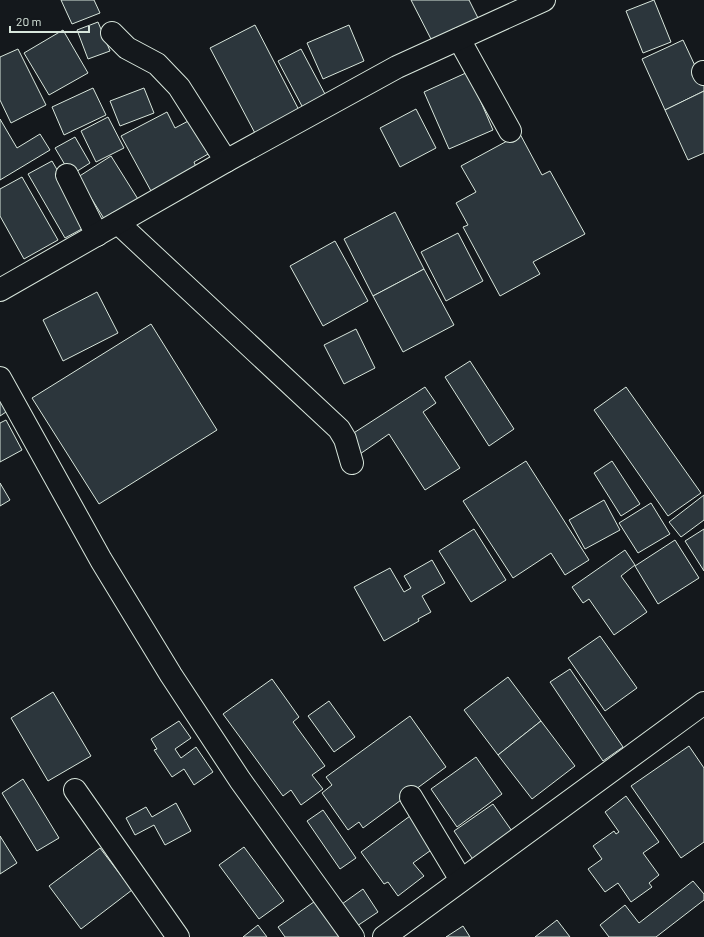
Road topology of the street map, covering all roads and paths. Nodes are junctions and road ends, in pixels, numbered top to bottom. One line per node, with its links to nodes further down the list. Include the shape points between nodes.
1 (544, 0): 3 (street)
2 (112, 33): 5 (street, via 127,48 157,64 179,87)
3 (459, 38): 4 (street); 5 (street, via 397,67)
4 (510, 131)
5 (226, 161): 7 (street)
6 (67, 176): 8 (street)
7 (118, 223): 8 (street); 11 (street, via 339,429 345,439)
8 (97, 235): 9 (street)
9 (0, 290)
10 (0, 378): 17 (street, via 101,560 171,675 240,780)
11 (352, 463)
12 (704, 703): 15 (street)
13 (75, 790): 16 (street)
14 (411, 797): 15 (street)
15 (461, 880): 18 (street)
16 (178, 937)
17 (353, 937)
18 (384, 937)

